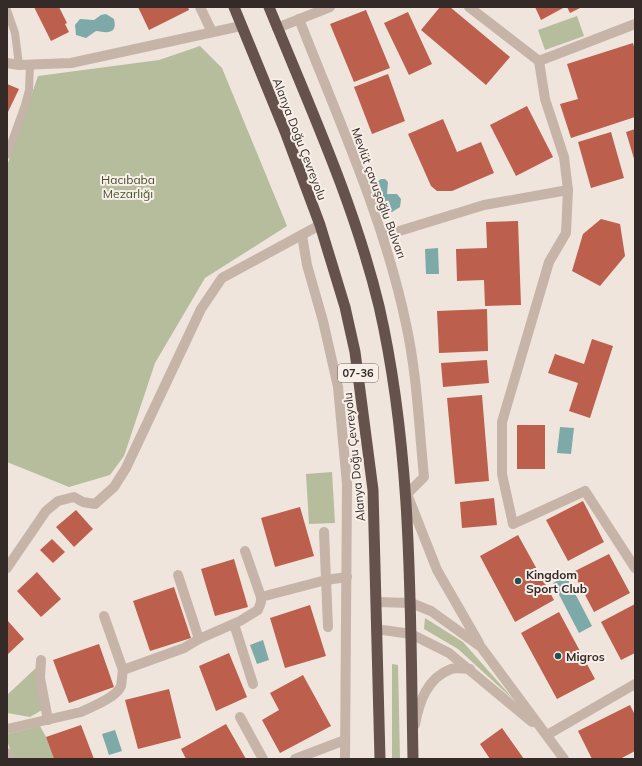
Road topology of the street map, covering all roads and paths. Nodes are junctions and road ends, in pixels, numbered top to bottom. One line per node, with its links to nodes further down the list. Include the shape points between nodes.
1 (200, 7): 11 (street)
2 (234, 7): 9 (highway, Alanya Doğu Çevreyolu / 07-36)
3 (269, 7): 10 (highway, Alanya Doğu Çevreyolu / 07-36)
4 (330, 7): 7 (street)
5 (469, 7): 12 (street)
6 (7, 10): 14 (lane)
7 (299, 19): 10 (street); 19 (street, Mevlüt çavuşoğlu Bulvarı)
8 (635, 24): 12 (street)
9 (241, 26): 11 (street); 17 (highway, Alanya Doğu Çevreyolu / 07-36)
10 (277, 28): 20 (highway, Alanya Doğu Çevreyolu / 07-36, via 344,190 379,306 396,402)
11 (212, 32): 14 (street, via 71,63)
12 (538, 61): 16 (street, via 545,99 564,157)
13 (7, 63): 14 (street)
14 (25, 65): 15 (lane, via 29,90)
15 (7, 155)
16 (568, 190): 19 (street, via 484,205); 24 (street, via 566,233 549,262 502,422 502,474 513,524 585,491)
17 (320, 225): 18 (street); 29 (highway, Alanya Doğu Çevreyolu / 07-36, via 345,307 362,396 373,490)
18 (302, 235): 23 (street, via 222,278 201,310 126,468 114,487 95,504 74,497 58,501 46,511); 26 (street, via 307,265 338,387 347,484)
19 (383, 236): 20 (street, Mevlüt çavuşoğlu Bulvarı, via 406,325 416,392 424,477)
20 (407, 494): 30 (highway, Alanya Doğu Çevreyolu / 07-36); 37 (street, via 438,570)
21 (324, 532): 27 (street)
22 (245, 551): 28 (street)
23 (7, 568)
24 (635, 568)
25 (178, 575): 36 (street)
26 (347, 577): 27 (street); 47 (street)
27 (326, 580): 28 (street); 33 (street)
28 (261, 597): 32 (street, via 258,610)
29 (376, 602): 30 (street); 34 (highway, Alanya Doğu Çevreyolu / 07-36)
30 (411, 603): 35 (highway, Alanya Doğu Çevreyolu / 07-36); 37 (street, via 431,611)
31 (104, 616): 40 (street)
32 (234, 624): 36 (street); 41 (street)
33 (328, 627)
34 (376, 629): 35 (street); 54 (highway, Alanya Doğu Çevreyolu / 07-36)
35 (411, 634): 39 (street, via 450,653); 48 (highway, Alanya Doğu Çevreyolu / 07-36)
36 (199, 639): 40 (street, via 184,648)
37 (481, 647): 46 (street)
38 (41, 660): 44 (street, via 40,678)
39 (470, 669): 46 (street); 48 (street, via 452,669 437,678 425,690)
40 (123, 670): 44 (street, via 121,687 112,695 81,712)
41 (253, 684)
42 (635, 684): 46 (street)
43 (240, 717): 51 (street)
44 (48, 720): 45 (street)
45 (7, 729)
46 (546, 735): 56 (street)
47 (345, 740): 52 (street); 53 (street)
48 (413, 741): 55 (highway, Alanya Doğu Çevreyolu / 07-36)
49 (7, 753): 50 (street)
50 (9, 759)
51 (263, 759)
52 (296, 759)
53 (345, 759)
54 (380, 759)
55 (413, 759)
56 (564, 759)

